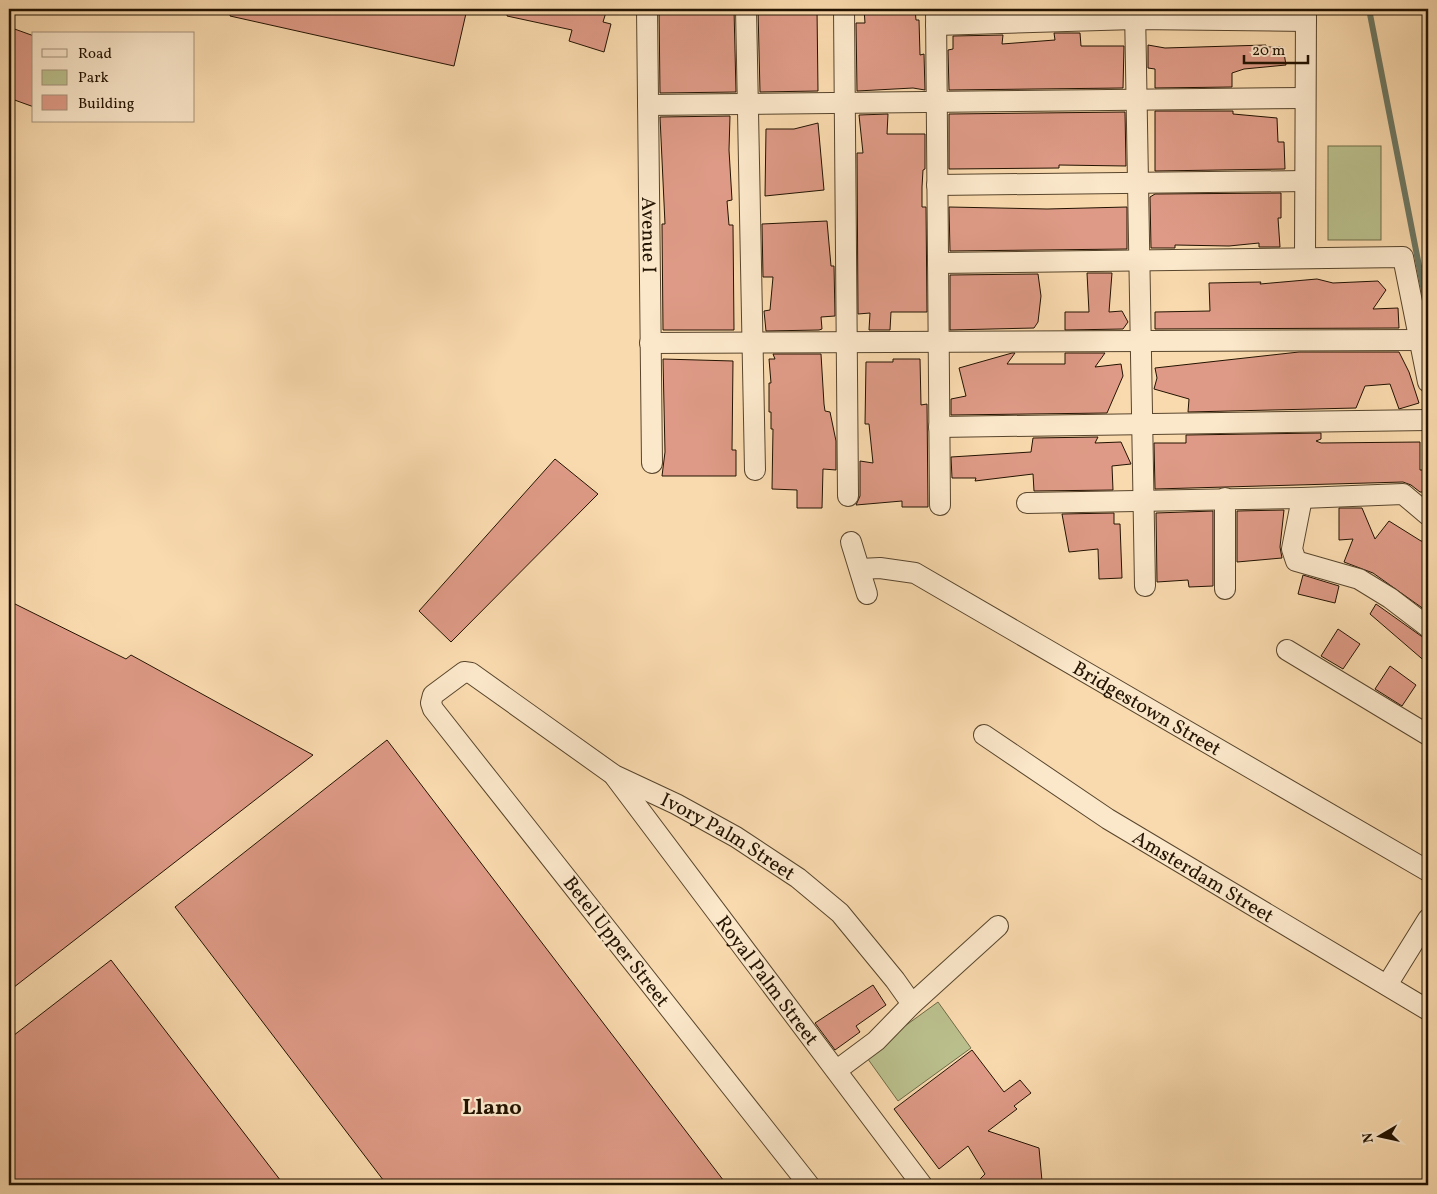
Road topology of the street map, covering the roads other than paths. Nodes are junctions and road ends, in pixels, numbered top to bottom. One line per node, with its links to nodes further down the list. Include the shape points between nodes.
1 (647, 9): 14 (street, Avenue I)
2 (746, 9): 13 (street)
3 (844, 9): 12 (street)
4 (1135, 14): 5 (street); 6 (street); 10 (street)
5 (1215, 14): 7 (street)
6 (1031, 15): 8 (street)
7 (1306, 15): 9 (street)
8 (936, 17): 11 (street)
9 (1305, 98): 10 (street); 16 (street)
10 (1136, 100): 11 (street); 15 (street)
11 (937, 102): 12 (street); 17 (street)
12 (845, 103): 13 (street); 24 (street)
13 (748, 104): 14 (street); 23 (street)
14 (648, 105): 26 (street, Avenue I)
15 (1138, 181): 16 (street); 17 (street); 19 (street)
16 (1305, 181): 18 (street)
17 (938, 185): 20 (street)
18 (1305, 258): 19 (street); 21 (street, via 1403,257)
19 (1139, 260): 20 (street); 22 (street)
20 (938, 263): 25 (street)
21 (1419, 340): 22 (street); 27 (street)
22 (1140, 341): 25 (street); 29 (street)
23 (752, 342): 24 (street); 26 (street); 32 (street)
24 (847, 342): 25 (street); 33 (street)
25 (939, 342): 30 (street)
26 (650, 343): 31 (street, Avenue I)
27 (1428, 382)
28 (1428, 420): 29 (street)
29 (1142, 424): 30 (street); 36 (street)
30 (939, 427): 38 (street)
31 (652, 463)
32 (755, 470)
33 (848, 496)
34 (1224, 498): 35 (street); 36 (street); 43 (street)
35 (1302, 498): 39 (street, via 1403,494); 45 (street, via 1292,549 1296,561 1359,579)
36 (1143, 500): 37 (street); 42 (street)
37 (1027, 503)
38 (940, 505)
39 (1428, 515)
40 (851, 542): 41 (street)
41 (860, 570): 44 (street); 51 (street, Bridgestown Street, via 880,568 915,573)
42 (1145, 586)
43 (1224, 589)
44 (867, 594)
45 (1428, 627)
46 (1287, 650): 49 (street)
47 (433, 695): 50 (street, Ivory Palm Street, via 464,672 471,672); 58 (street, Betel Upper Street, via 433,709)
48 (984, 735): 54 (street, Amsterdam Street, via 1108,819)
49 (1428, 735)
50 (614, 775): 55 (street, Ivory Palm Street, via 736,837 798,878 840,913); 57 (street, Royal Palm Street)
51 (1428, 870)
52 (1428, 919): 54 (street)
53 (998, 926): 55 (street)
54 (1387, 985): 56 (street, Amsterdam Street)
55 (912, 1004): 57 (street, via 876,1041)
56 (1428, 1010)
57 (837, 1070): 59 (street, Royal Palm Street)
58 (809, 1185)
59 (922, 1185)

